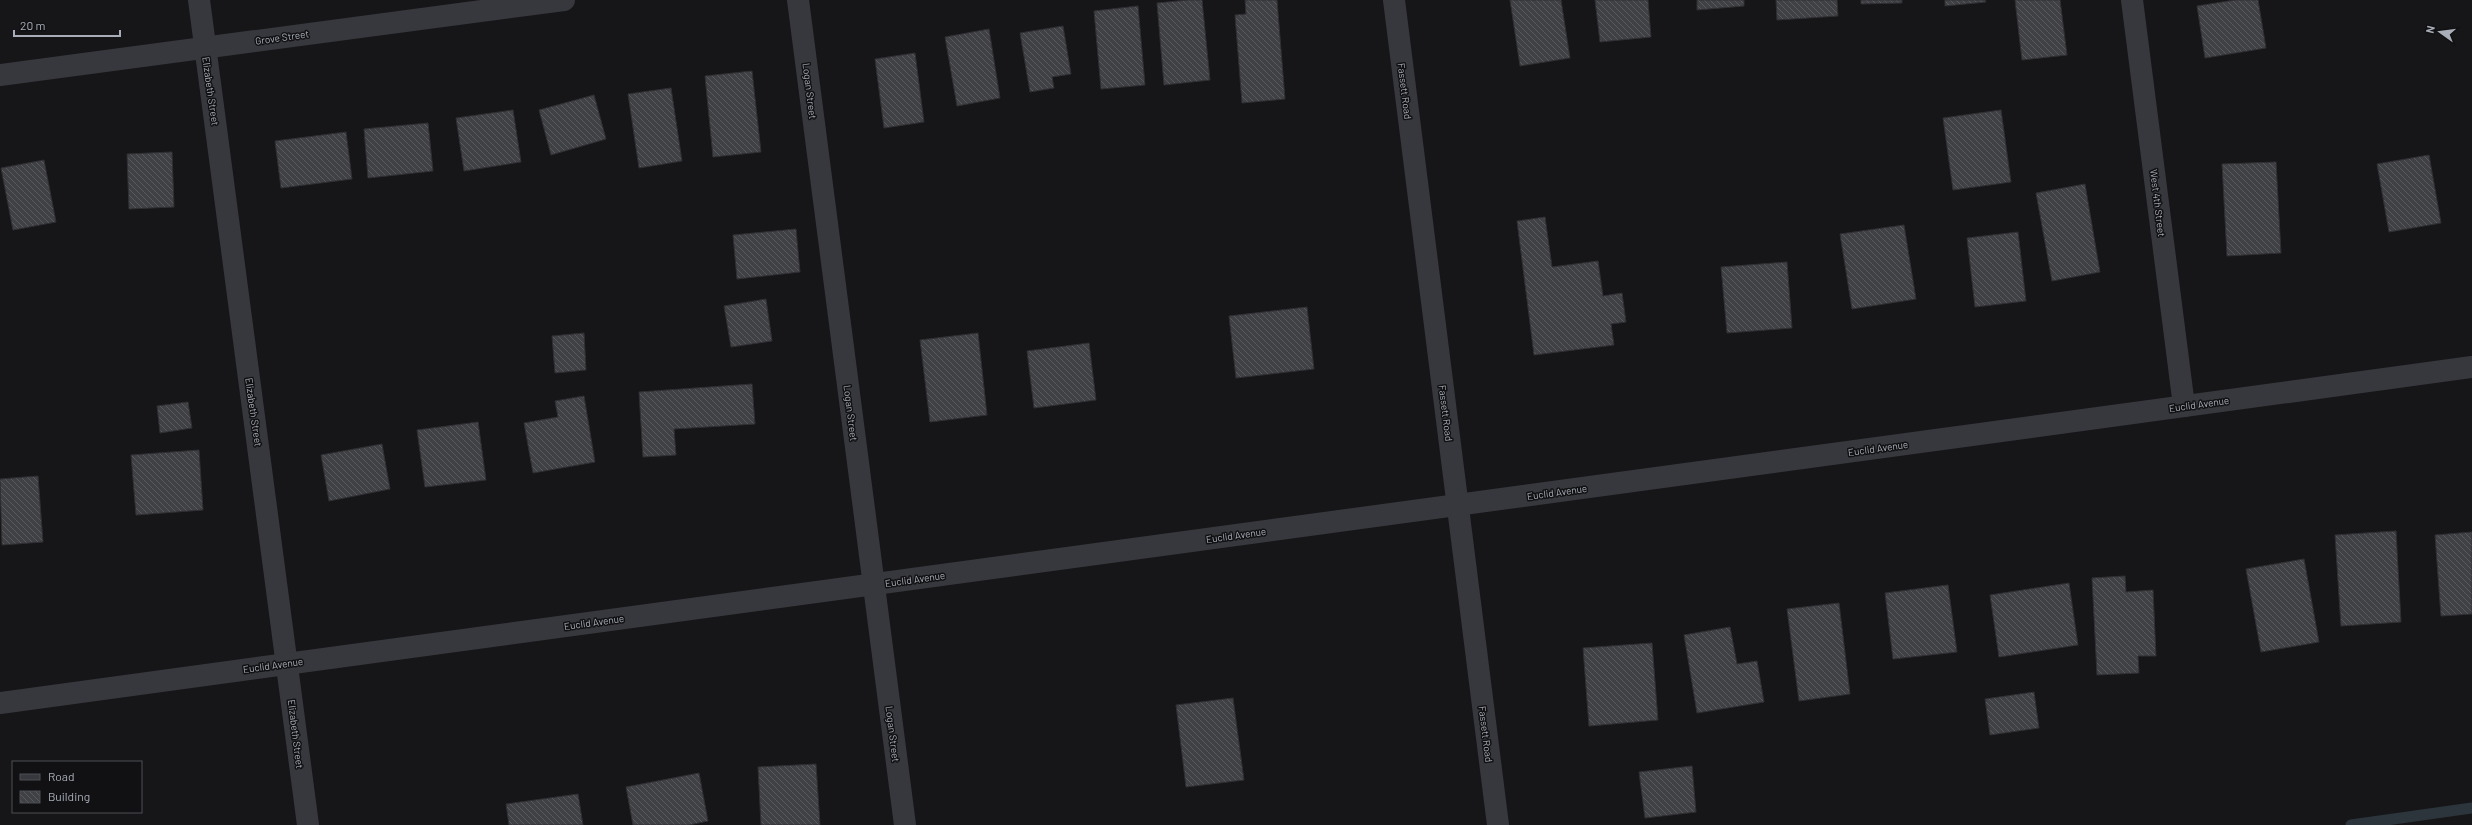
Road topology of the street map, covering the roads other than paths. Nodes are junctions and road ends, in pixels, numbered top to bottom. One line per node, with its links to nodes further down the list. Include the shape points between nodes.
1 (199, 0): 6 (street, Elizabeth Street)
2 (564, 0): 6 (street, Grove Street)
3 (798, 0): 11 (street, Logan Street)
4 (1394, 0): 10 (street, Fassett Road)
5 (2132, 0): 9 (street, West 4th Street)
6 (205, 48): 7 (street, Grove Street); 12 (street, Elizabeth Street)
7 (0, 75)
8 (2472, 367): 9 (street, Euclid Avenue)
9 (2184, 406): 10 (street, Euclid Avenue)
10 (1458, 505): 11 (street, Euclid Avenue); 16 (street, Fassett Road)
11 (873, 584): 12 (street, Euclid Avenue); 15 (street, Logan Street)
12 (287, 663): 13 (street, Euclid Avenue); 14 (street, Elizabeth Street)
13 (0, 703)
14 (308, 825)
15 (904, 825)
16 (1498, 825)

